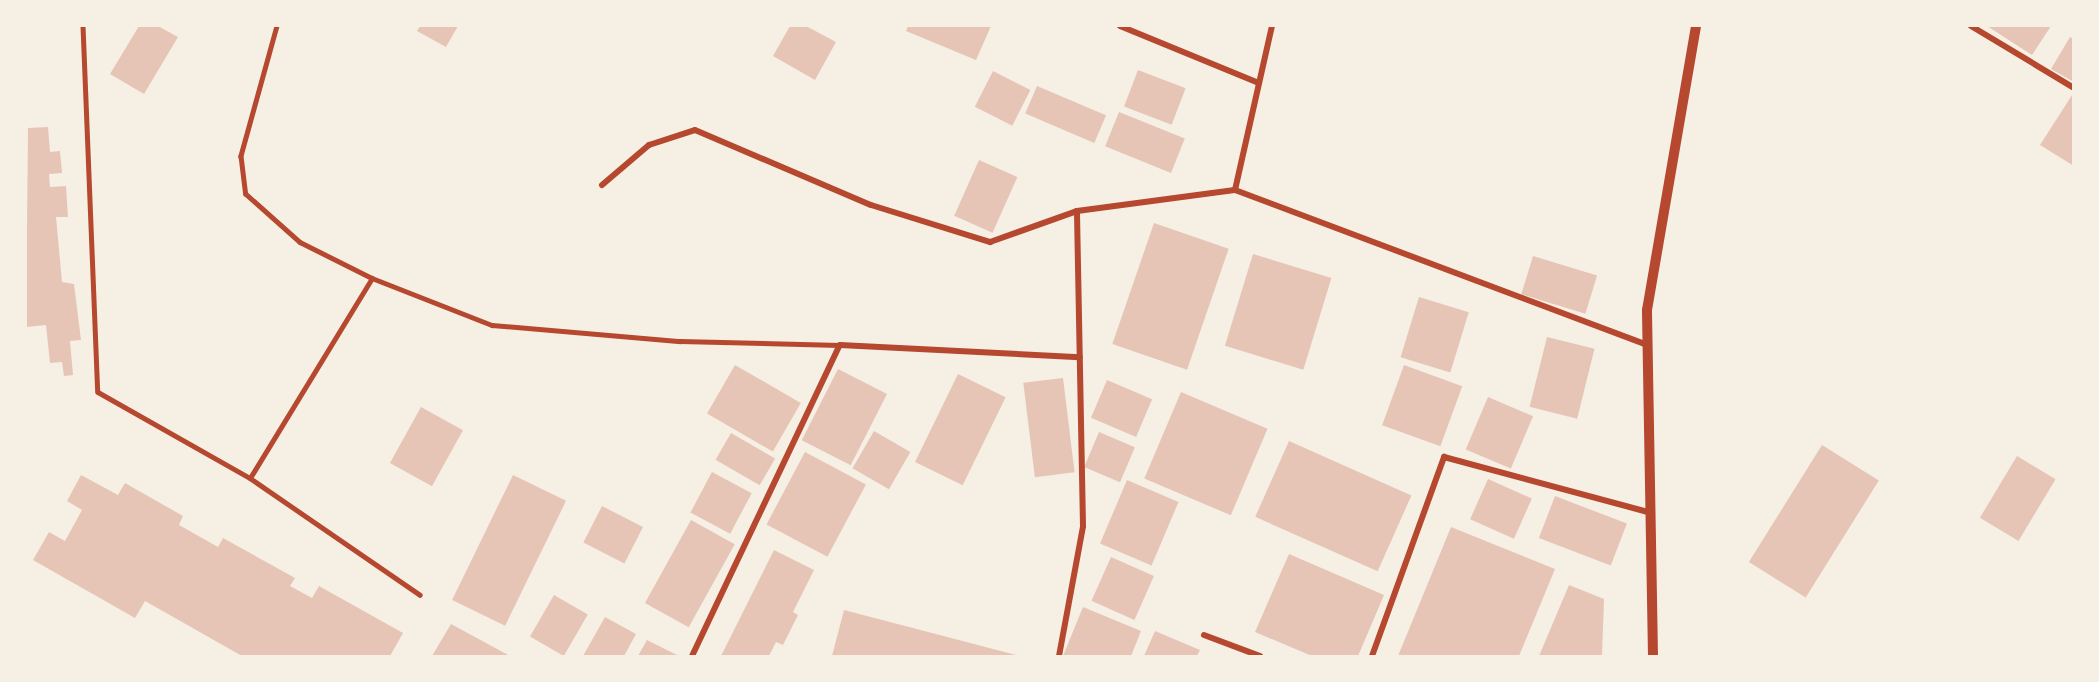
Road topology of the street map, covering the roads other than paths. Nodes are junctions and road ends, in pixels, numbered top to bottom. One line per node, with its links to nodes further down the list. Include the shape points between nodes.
1 (83, 26): 16 (lane, via 98,392)
2 (277, 26): 12 (lane, via 241,156 246,194 300,242)
3 (1120, 26): 7 (street)
4 (1272, 26): 7 (street)
5 (1696, 26): 14 (street, via 1647,310)
6 (1971, 26): 8 (street)
7 (1258, 83): 10 (street)
8 (2073, 88)
9 (602, 185): 11 (street, via 649,145 695,130 871,205 990,242)
10 (1235, 190): 11 (street); 14 (street)
11 (1077, 211): 15 (street)
12 (372, 278): 13 (lane, via 492,326 680,341); 16 (lane)
13 (840, 345): 15 (street); 20 (street)
14 (1648, 345): 17 (street)
15 (1080, 357): 21 (street, via 1083,526)
16 (250, 478): 18 (lane)
17 (1651, 513): 23 (street, via 1444,457); 24 (street)
18 (420, 595)
19 (1204, 634): 22 (street)
20 (692, 657)
21 (1059, 657)
22 (1260, 657)
23 (1372, 657)
24 (1653, 657)

